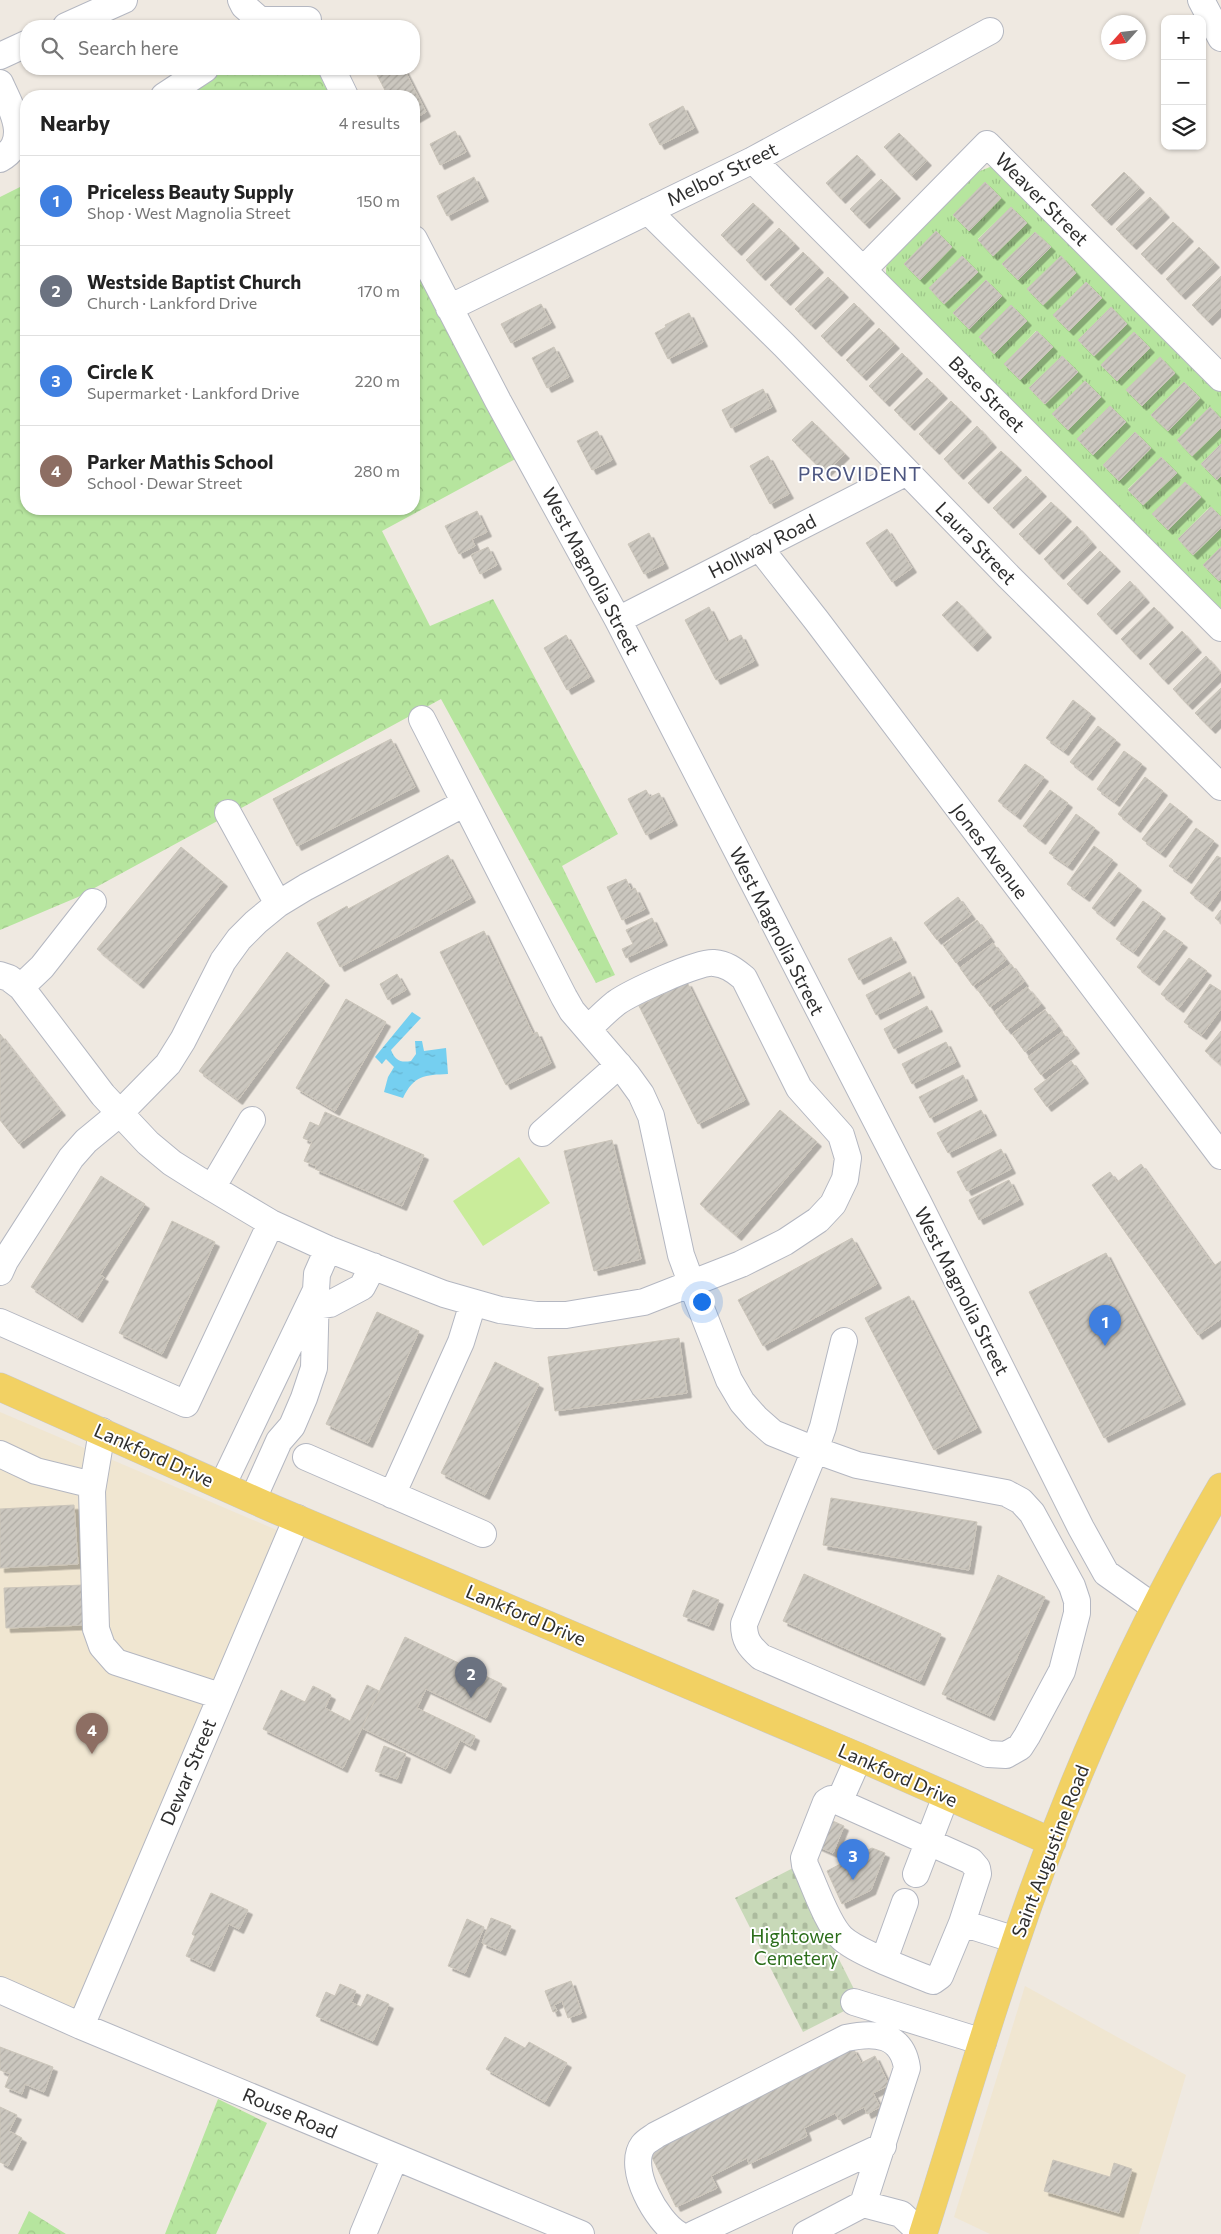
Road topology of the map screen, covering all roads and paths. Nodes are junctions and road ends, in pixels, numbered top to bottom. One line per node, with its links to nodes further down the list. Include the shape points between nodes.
1 (124, 0): 5 (street)
2 (241, 0): 4 (street, via 260,20)
3 (1202, 0): 7 (street)
4 (306, 15)
5 (79, 20)
6 (990, 31): 16 (street, Melbor Street)
7 (1221, 38)
8 (20, 47): 9 (street)
9 (0, 56)
10 (196, 75): 13 (street)
11 (335, 75): 14 (street)
12 (0, 83): 15 (street, via 18,124 18,136 12,149)
13 (173, 90)
14 (342, 90)
15 (0, 159)
16 (753, 160): 17 (street, Melbor Street); 19 (street, Base Street)
17 (648, 211): 20 (street, Melbor Street); 22 (street, Laura Street)
18 (420, 251): 20 (street, West Magnolia Street)
19 (863, 270): 21 (street, Weaver Street, via 987,144); 25 (street, Base Street)
20 (449, 308): 24 (street, West Magnolia Street)
21 (1221, 378)
22 (907, 472): 23 (street, Hollway Road); 27 (street, Laura Street, via 1009,577)
23 (759, 547): 24 (street, Hollway Road); 38 (street, Jones Avenue)
24 (618, 620): 61 (street, West Magnolia Street, via 918,1202 1081,1528 1106,1573)
25 (1221, 628)
26 (422, 719): 28 (street)
27 (1217, 774)
28 (465, 803): 31 (street); 33 (street, via 572,1012)
29 (228, 813): 31 (street)
30 (93, 902): 32 (street, via 42,967)
31 (278, 904): 35 (street, via 239,939 223,961 184,1040 168,1064)
32 (10, 981): 35 (street)
33 (588, 1029): 34 (street); 44 (street, via 618,1002 683,970 699,964 729,966 744,978 799,1088 841,1135 848,1158 845,1179 833,1204 818,1220 785,1242)
34 (619, 1065): 37 (street); 44 (street, via 642,1094 651,1116 681,1255)
35 (120, 1113): 39 (street, via 148,1143); 43 (street, via 71,1158)
36 (252, 1120): 39 (street)
37 (542, 1133)
38 (1221, 1156)
39 (212, 1188): 40 (street)
40 (271, 1223): 41 (street); 47 (street, via 186,1404)
41 (328, 1249): 42 (street); 45 (street)
42 (373, 1266): 45 (street, via 362,1287 330,1304); 46 (street)
43 (0, 1272)
44 (692, 1284): 46 (street, via 644,1302 566,1315 527,1314); 51 (street, via 729,1380 742,1402 773,1433)
45 (316, 1290): 55 (street); 57 (street, via 314,1368 292,1426 279,1442)
46 (473, 1304): 56 (street, via 461,1342)
47 (0, 1322)
48 (844, 1341): 51 (street, via 823,1427)
49 (0, 1387): 50 (main road, Lankford Drive)
50 (102, 1431): 54 (street); 55 (main road, Lankford Drive)
51 (814, 1450): 51 (street, via 744,1624 748,1646 761,1657 988,1754 1006,1755 1020,1748 1062,1671 1077,1612 1072,1586 1032,1513 1021,1501 1006,1493 857,1465)
52 (0, 1454): 54 (street, via 36,1471)
53 (306, 1457): 56 (street)
54 (93, 1485): 62 (street, via 96,1629 102,1646 116,1662)
55 (222, 1486): 57 (main road, Lankford Drive)
56 (392, 1495): 60 (street)
57 (253, 1499): 59 (main road, Lankford Drive)
58 (1217, 1506): 61 (main road, Saint Augustine Road)
59 (297, 1518): 62 (street, Dewar Street); 63 (main road, Lankford Drive)
60 (483, 1534)
61 (1154, 1607): 67 (main road, Saint Augustine Road, via 1097,1732)
62 (220, 1696): 75 (street, Dewar Street)
63 (859, 1757): 64 (main road, Lankford Drive); 65 (street)
64 (946, 1796): 66 (street); 67 (main road, Lankford Drive)
65 (839, 1802): 66 (street); 72 (street, via 831,1799 826,1802 804,1858 805,1865 836,1931 843,1939)
66 (928, 1842): 68 (street); 70 (street, via 971,1861 977,1868 978,1874)
67 (1052, 1842): 71 (main road, Saint Augustine Road)
68 (916, 1874)
69 (905, 1902): 72 (street)
70 (962, 1923): 71 (street); 72 (street, via 937,1980)
71 (1016, 1940): 76 (main road, Saint Augustine Road)
72 (884, 1960)
73 (0, 1990): 75 (street, Rouse Road)
74 (854, 2002): 76 (street)
75 (81, 2026): 78 (street, Rouse Road)
76 (983, 2042): 85 (main road, Saint Augustine Road)
77 (883, 2146): 79 (street); 82 (street, via 907,2068 905,2054 887,2036 866,2034 846,2038 643,2144 638,2157 644,2186 662,2221); 83 (street)
78 (394, 2157): 80 (street); 81 (street, Rouse Road)
79 (863, 2204): 84 (street); 85 (street, via 901,2214)
80 (363, 2234)
81 (581, 2234)
82 (678, 2234)
83 (694, 2234)
84 (806, 2234)
85 (923, 2234)

